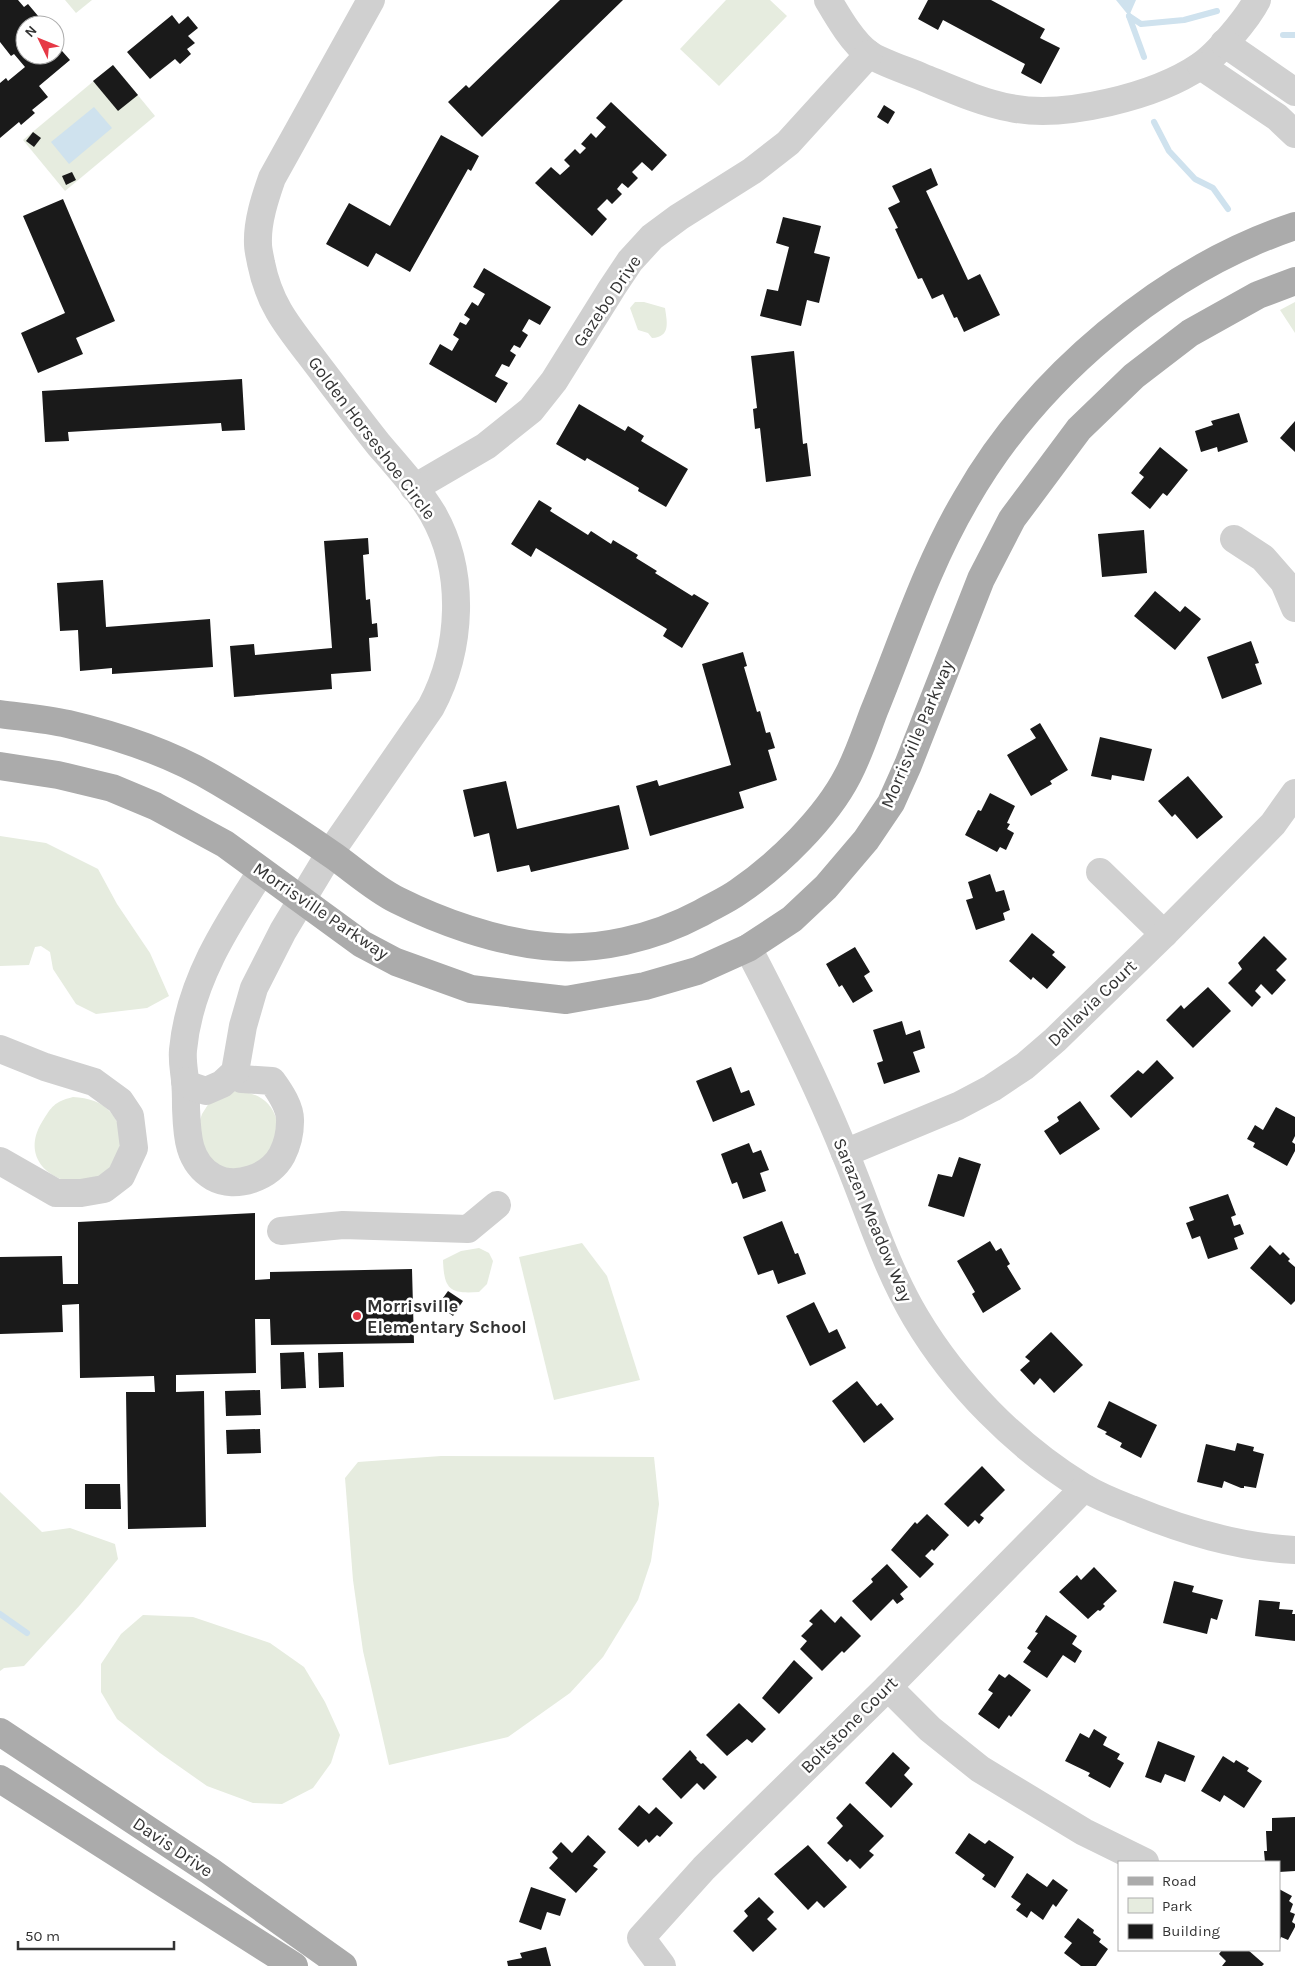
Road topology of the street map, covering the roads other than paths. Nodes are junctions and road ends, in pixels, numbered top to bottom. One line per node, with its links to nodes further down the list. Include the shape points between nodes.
1 (371, 0): 11 (street, Golden Horseshoe Circle, via 272,178 264,200 258,244 269,294 282,318)
2 (828, 0): 5 (street, via 846,30)
3 (1257, 0): 4 (street)
4 (1224, 43): 6 (street); 7 (street)
5 (869, 54): 6 (street, via 955,90 1011,108 1036,110 1103,105 1166,83); 11 (street, Gazebo Drive, via 788,143 752,171 652,237 630,261 554,381 531,410 486,446)
6 (1201, 66): 8 (street, via 1277,117)
7 (1295, 92)
8 (1295, 134)
9 (1295, 226): 17 (main road, via 1260,238 1196,272 1137,309 1085,352 1039,400 995,454 966,498 940,548 848,776 816,823 779,860 737,893 685,921 643,937 582,947 544,946 491,936 452,924 394,899)
10 (1295, 281): 22 (main road, Morrisville Parkway, via 1258,295 1190,333 1134,376 1079,429 1012,519 981,579 891,803 866,840 826,887 792,918)
11 (414, 488): 17 (street, Golden Horseshoe Circle, via 433,515 452,566 457,603 454,642 444,678 431,707)
12 (1234, 538): 13 (street, via 1263,558 1279,576)
13 (1295, 608)
14 (0, 714): 17 (main road, via 65,724 120,738 172,758 217,780)
15 (0, 766): 18 (main road, Morrisville Parkway, via 112,788 155,806 225,844)
16 (1295, 794): 21 (street, Dallavia Court, via 1273,824)
17 (330, 853): 20 (street, Golden Horseshoe Circle)
18 (261, 872): 20 (main road, Morrisville Parkway); 25 (street, via 218,940 199,982 182,1050)
19 (1100, 872): 21 (street)
20 (302, 901): 22 (main road, Morrisville Parkway, via 362,944 396,962 471,989 518,996 566,1000 645,986 697,971); 24 (street, Golden Horseshoe Circle, via 254,988)
21 (1164, 934): 26 (street, Dallavia Court, via 1025,1066 958,1106)
22 (748, 948): 26 (street, Sarazen Meadow Way, via 791,1031)
23 (0, 1049): 27 (street, via 101,1086 120,1101 130,1116 134,1148 121,1176 104,1189 80,1193 56,1193)
24 (235, 1072): 25 (street, via 222,1084 206,1091); 25 (street, via 242,1079 272,1081 291,1120 281,1156 256,1178 239,1182 214,1178 193,1155 187,1138)
25 (186, 1081)
26 (845, 1153): 30 (street, Sarazen Meadow Way, via 891,1270 915,1317 937,1350 1004,1426)
27 (0, 1161)
28 (497, 1205): 29 (street, via 468,1229 343,1225)
29 (281, 1231)
30 (1084, 1488): 31 (street, Sarazen Meadow Way, via 1168,1525 1227,1542); 32 (street, Boltstone Court)
31 (1295, 1550)
32 (888, 1687): 35 (street, via 930,1729 980,1769 1084,1832); 38 (street, Boltstone Court, via 704,1868 641,1938)
33 (0, 1732): 37 (main road, Davis Drive, via 210,1871)
34 (0, 1779): 36 (main road, Davis Drive)
35 (1143, 1861)
36 (294, 1966)
37 (343, 1966)
38 (662, 1966)

